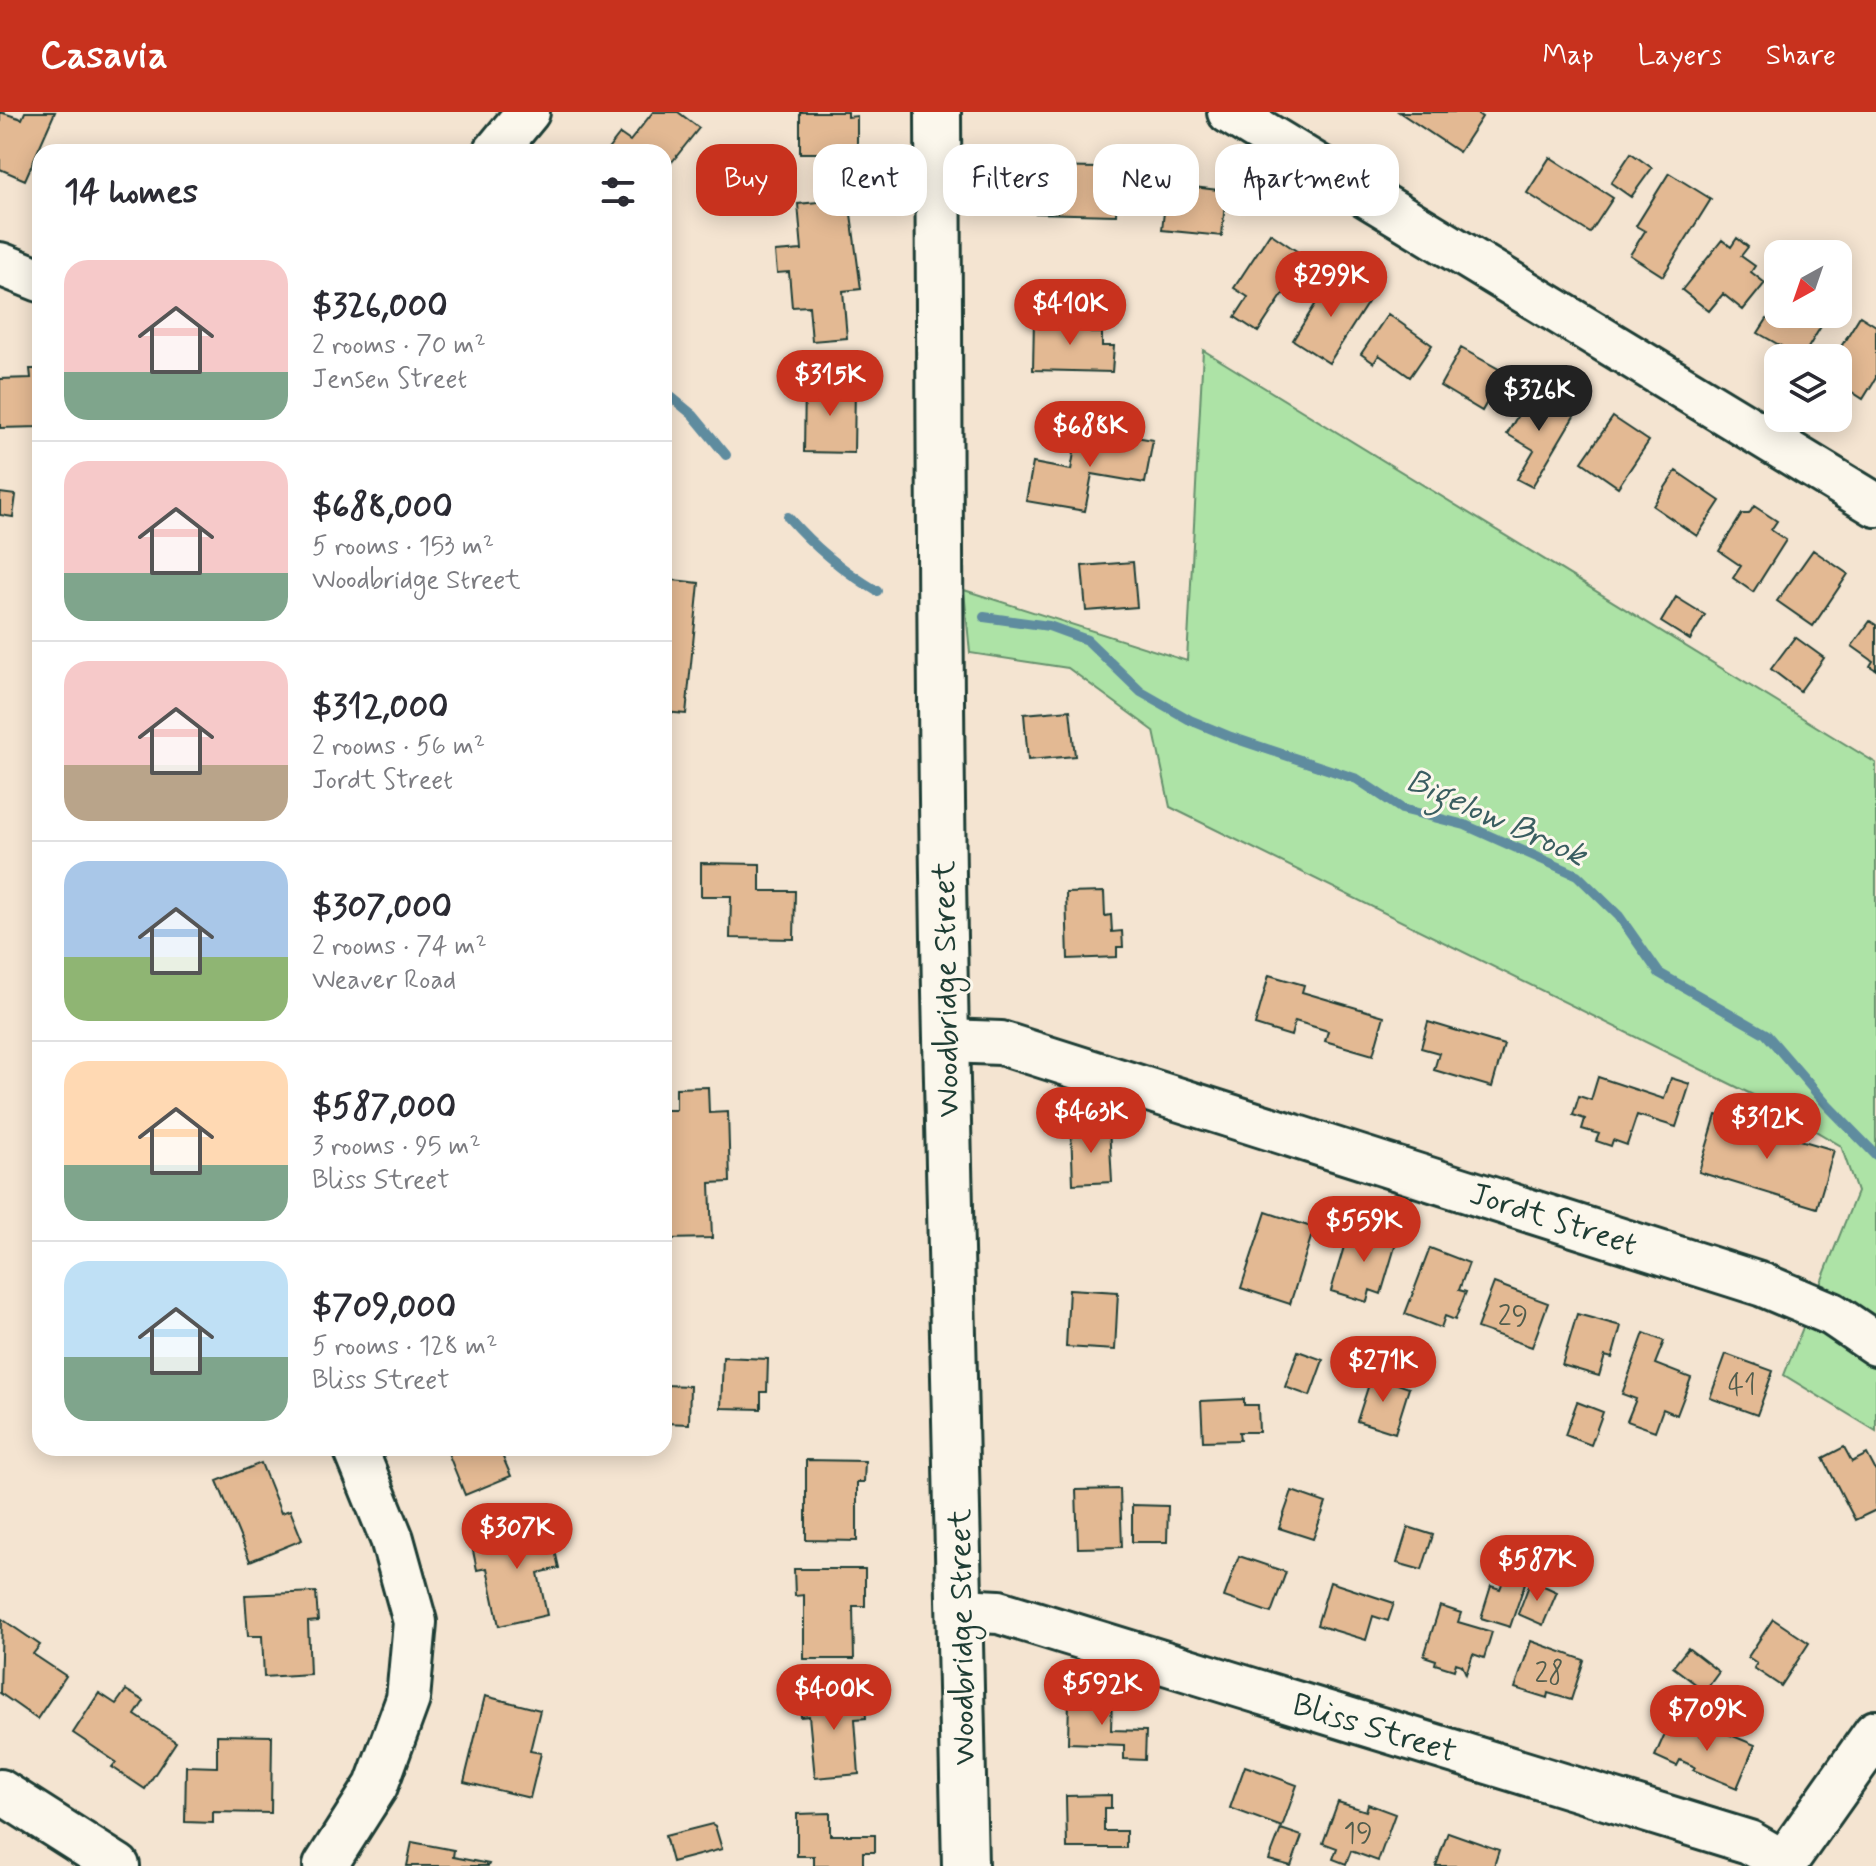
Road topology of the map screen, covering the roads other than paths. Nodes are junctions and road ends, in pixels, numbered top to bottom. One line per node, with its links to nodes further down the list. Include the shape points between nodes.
1 (528, 112): 4 (street)
2 (938, 112): 8 (main road, Woodbridge Street)
3 (1229, 112): 7 (street)
4 (502, 144)
5 (0, 264): 6 (street)
6 (32, 277)
7 (1876, 505)
8 (946, 1041): 9 (street, Jordt Street, via 1001,1043 1763,1285 1832,1314); 11 (main road, Woodbridge Street)
9 (1876, 1344)
10 (358, 1456): 16 (street, via 392,1539 415,1622 408,1699 376,1786)
11 (961, 1610): 14 (street, Bliss Street, via 999,1612 1030,1621 1749,1842); 17 (main road, Woodbridge Street)
12 (1876, 1733): 14 (main road)
13 (0, 1791): 15 (street)
14 (1783, 1864)
15 (118, 1866)
16 (325, 1866)
17 (965, 1866)

